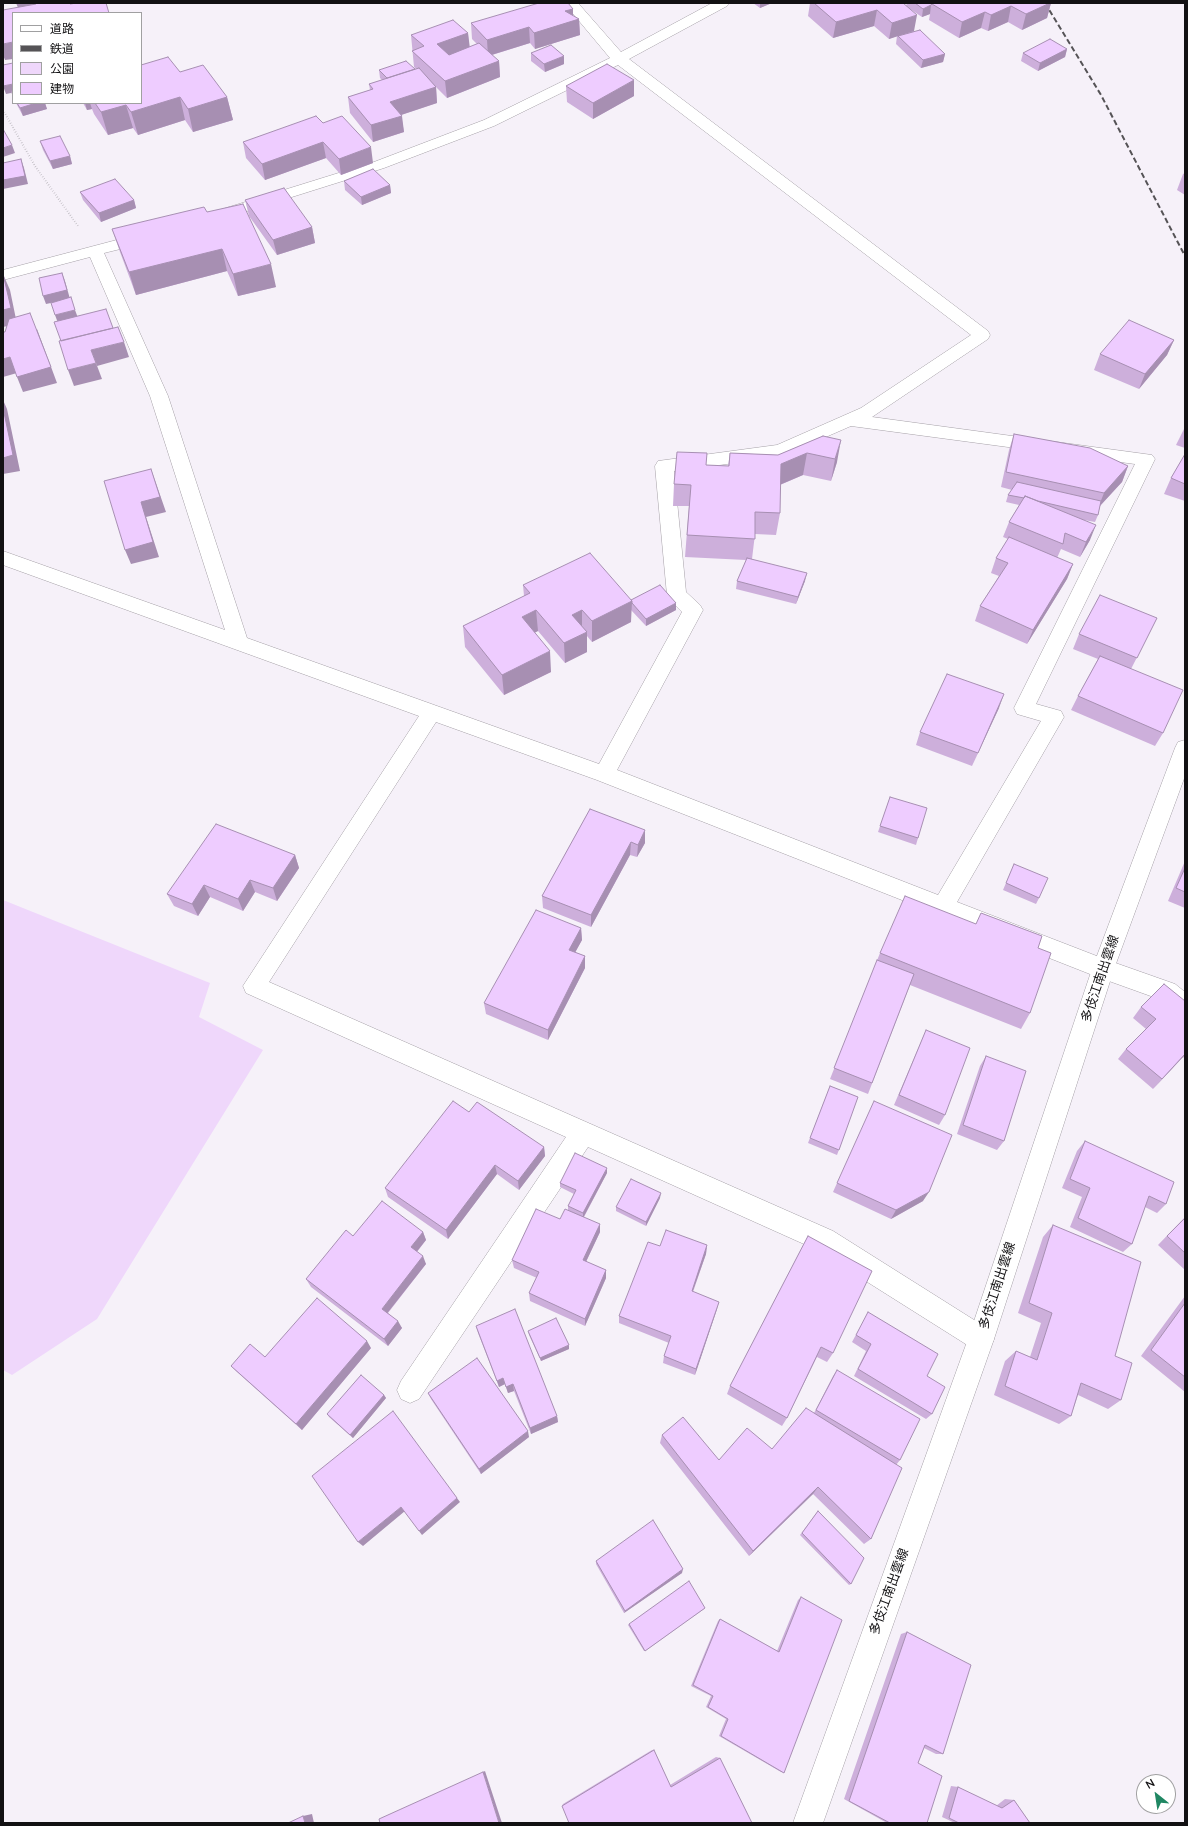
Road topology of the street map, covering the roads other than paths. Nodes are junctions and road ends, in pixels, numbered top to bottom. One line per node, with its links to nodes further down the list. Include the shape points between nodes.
1 (571, 3): 3 (street)
2 (722, 3): 3 (street)
3 (619, 59): 4 (street, via 489,123 379,165); 8 (street, via 982,335 867,412)
4 (205, 220)
5 (159, 234): 6 (street)
6 (95, 251): 7 (street); 10 (street, via 159,396)
7 (3, 275)
8 (849, 420): 13 (street, via 780,451 664,466 677,594 693,610); 14 (street, via 1146,459 1024,708 1054,717)
9 (3, 558): 10 (street)
10 (238, 641): 11 (street)
11 (432, 712): 13 (street); 17 (street, via 254,986)
12 (1185, 748): 15 (street, 多伎江南出雲線)
13 (604, 774): 14 (street)
14 (943, 906): 15 (street)
15 (1103, 969): 16 (street, via 1167,991); 18 (street, 多伎江南出雲線)
16 (1185, 1005)
17 (583, 1133): 18 (street, via 824,1240); 19 (street)
18 (981, 1339): 20 (street, 多伎江南出雲線)
19 (410, 1390)
20 (808, 1823)

